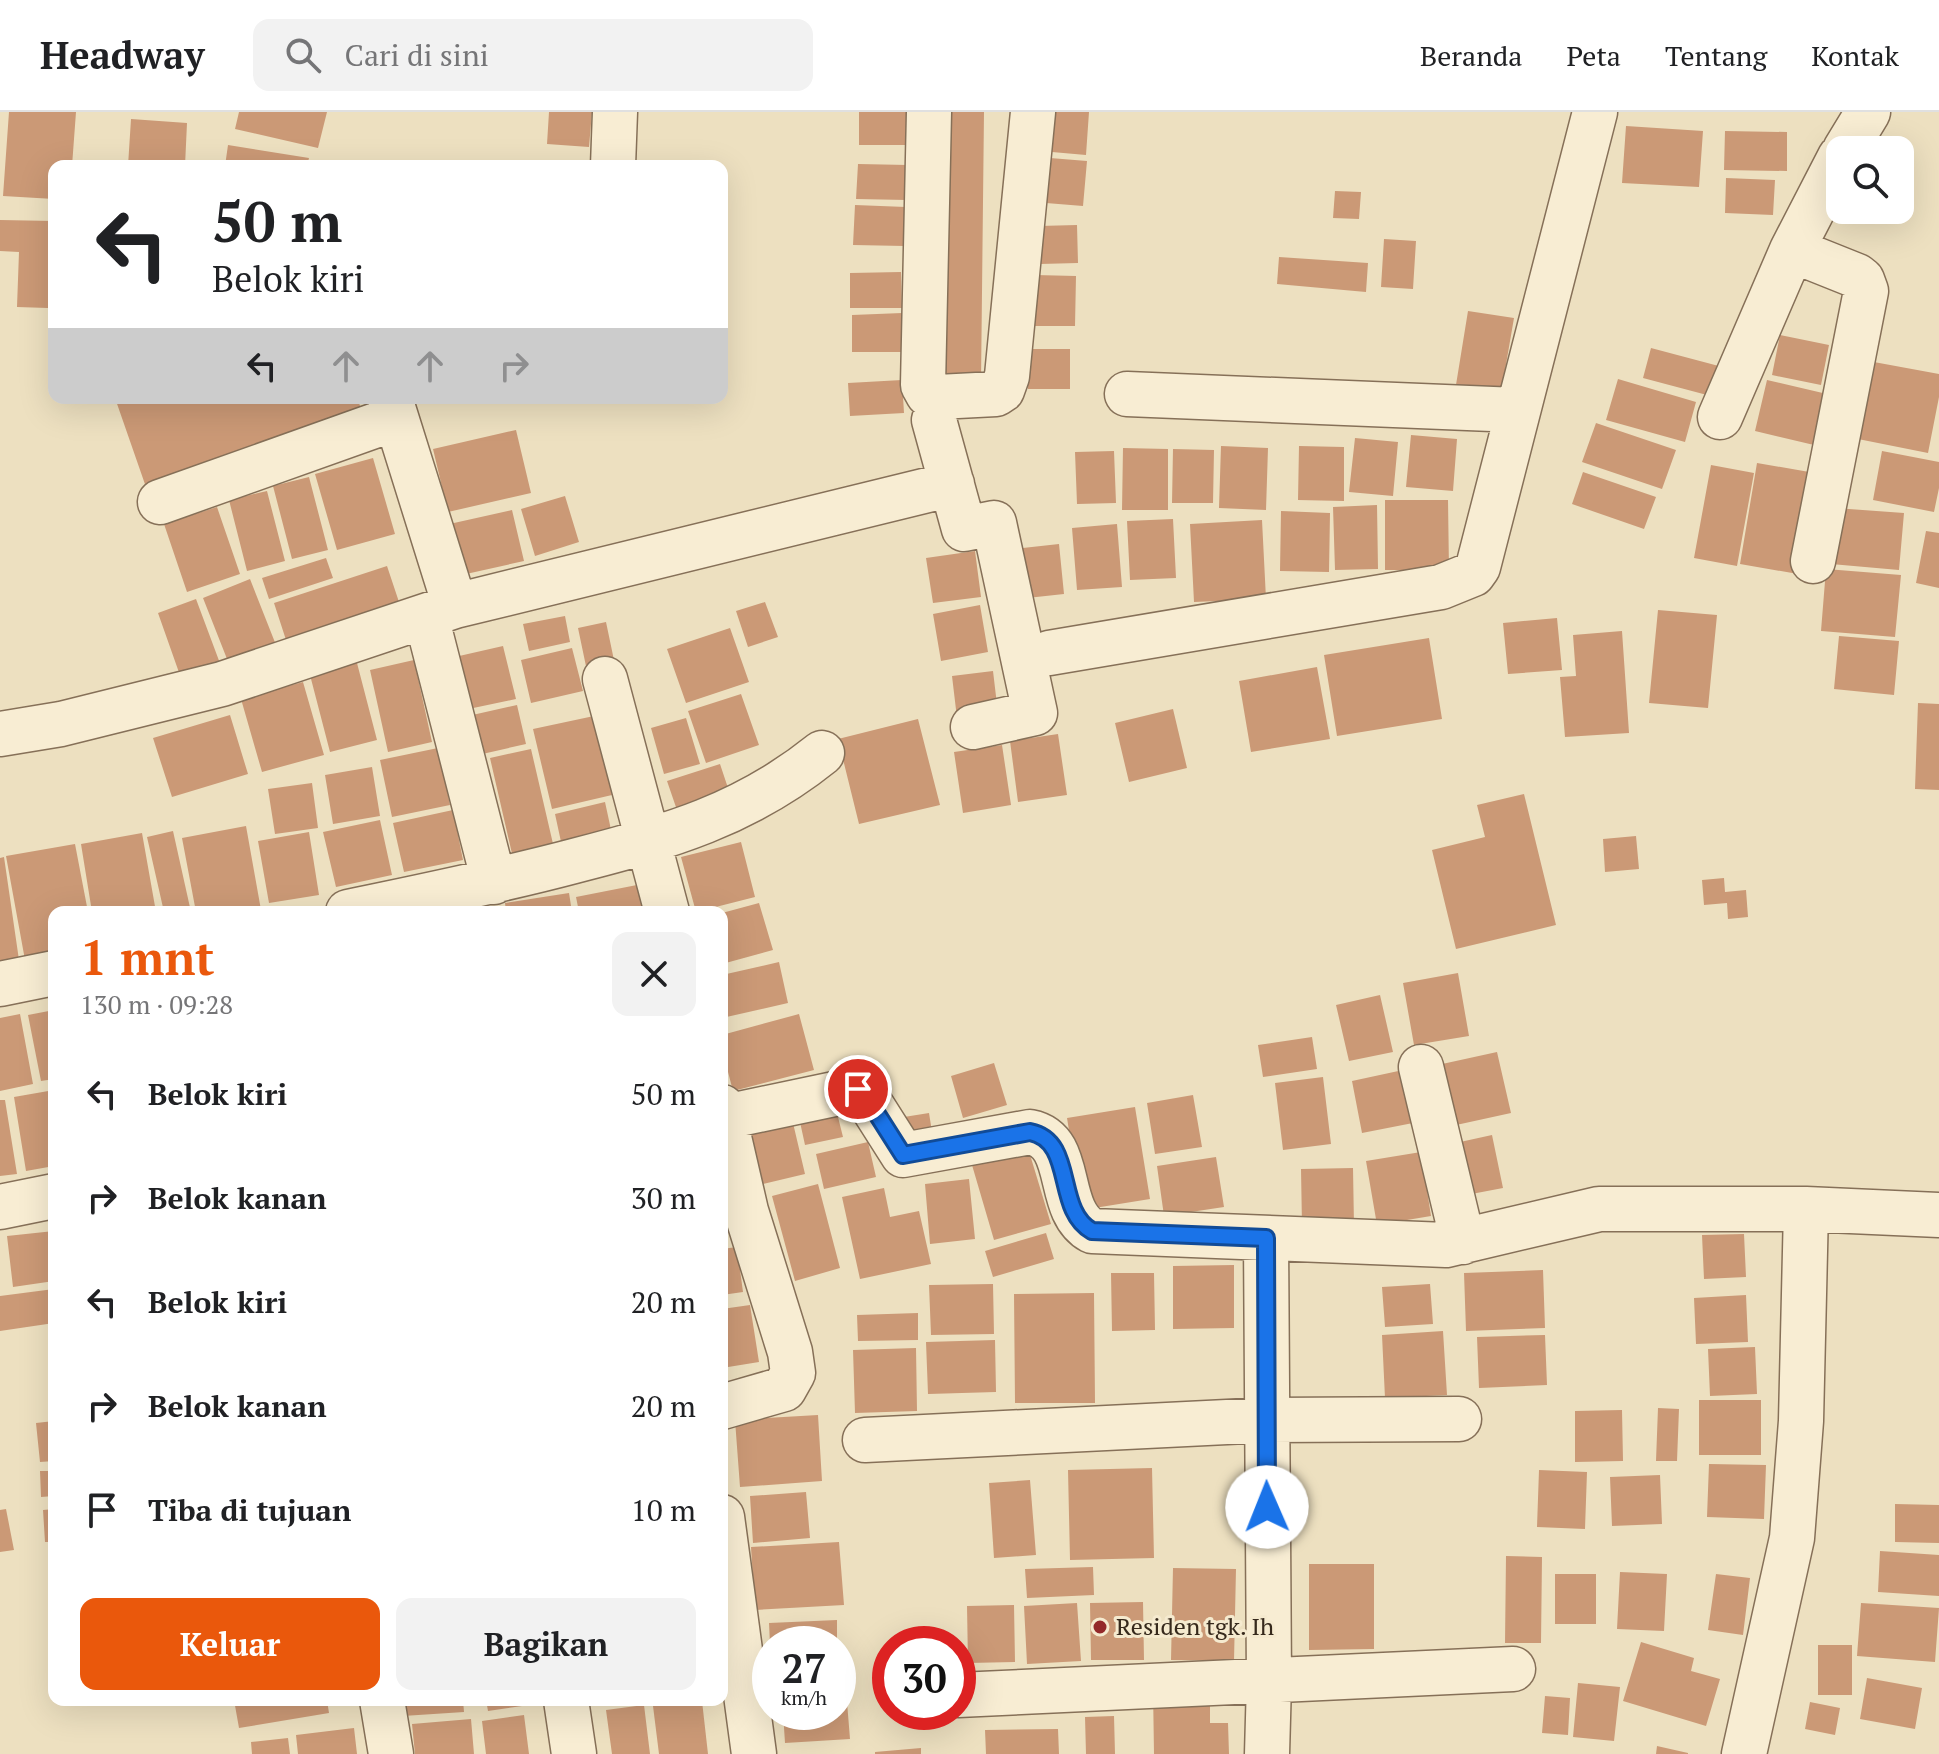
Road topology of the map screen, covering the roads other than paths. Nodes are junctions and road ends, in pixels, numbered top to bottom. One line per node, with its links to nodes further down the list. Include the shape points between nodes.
1 (615, 112): 7 (street)
2 (929, 112): 3 (street, via 923,385 938,397 996,394 1007,376)
3 (1033, 112)
4 (1595, 112): 12 (street)
5 (1868, 112): 6 (street)
6 (1853, 136)
7 (613, 160)
8 (1826, 184): 9 (street)
9 (1792, 250): 13 (street); 17 (street, via 1857,276 1866,291)
10 (1127, 394): 12 (street)
11 (393, 408): 16 (street); 18 (street)
12 (1517, 410): 19 (street, via 1478,567 1454,584)
13 (1720, 417)
14 (934, 420): 15 (street)
15 (952, 484): 18 (street); 21 (street, via 964,529 994,523 1035,713)
16 (160, 502)
17 (1813, 561)
18 (440, 611): 22 (street, via 222,684); 25 (street)
19 (1049, 653)
20 (605, 679): 24 (street)
21 (973, 727)
22 (0, 734)
23 (822, 753): 24 (street, via 790,779 734,810)
24 (647, 842): 25 (street); 27 (street)
25 (494, 882): 26 (street)
26 (377, 906)
27 (665, 906)
28 (48, 974): 29 (street)
29 (0, 984)
30 (1421, 1067): 39 (street)
31 (728, 1111): 38 (street, via 858,1089 903,1155 1040,1134 1055,1147 1071,1207 1092,1231)
32 (728, 1158): 36 (street)
33 (48, 1197): 34 (street)
34 (0, 1207)
35 (1806, 1209): 37 (street); 39 (street, via 1599,1209); 54 (street, via 1801,1421 1792,1538)
36 (734, 1214): 40 (street, via 790,1352 793,1373 784,1389)
37 (1939, 1215)
38 (1266, 1238): 39 (street); 42 (street)
39 (1463, 1242)
40 (728, 1405)
41 (1459, 1419): 42 (street)
42 (1267, 1420): 43 (street); 46 (street)
43 (865, 1440)
44 (728, 1561): 52 (street)
45 (1513, 1669): 46 (street)
46 (1269, 1682): 47 (street); 53 (street)
47 (976, 1694)
48 (383, 1706): 50 (street)
49 (567, 1706): 51 (street)
50 (391, 1754)
51 (574, 1754)
52 (754, 1754)
53 (1267, 1754)
54 (1744, 1754)

